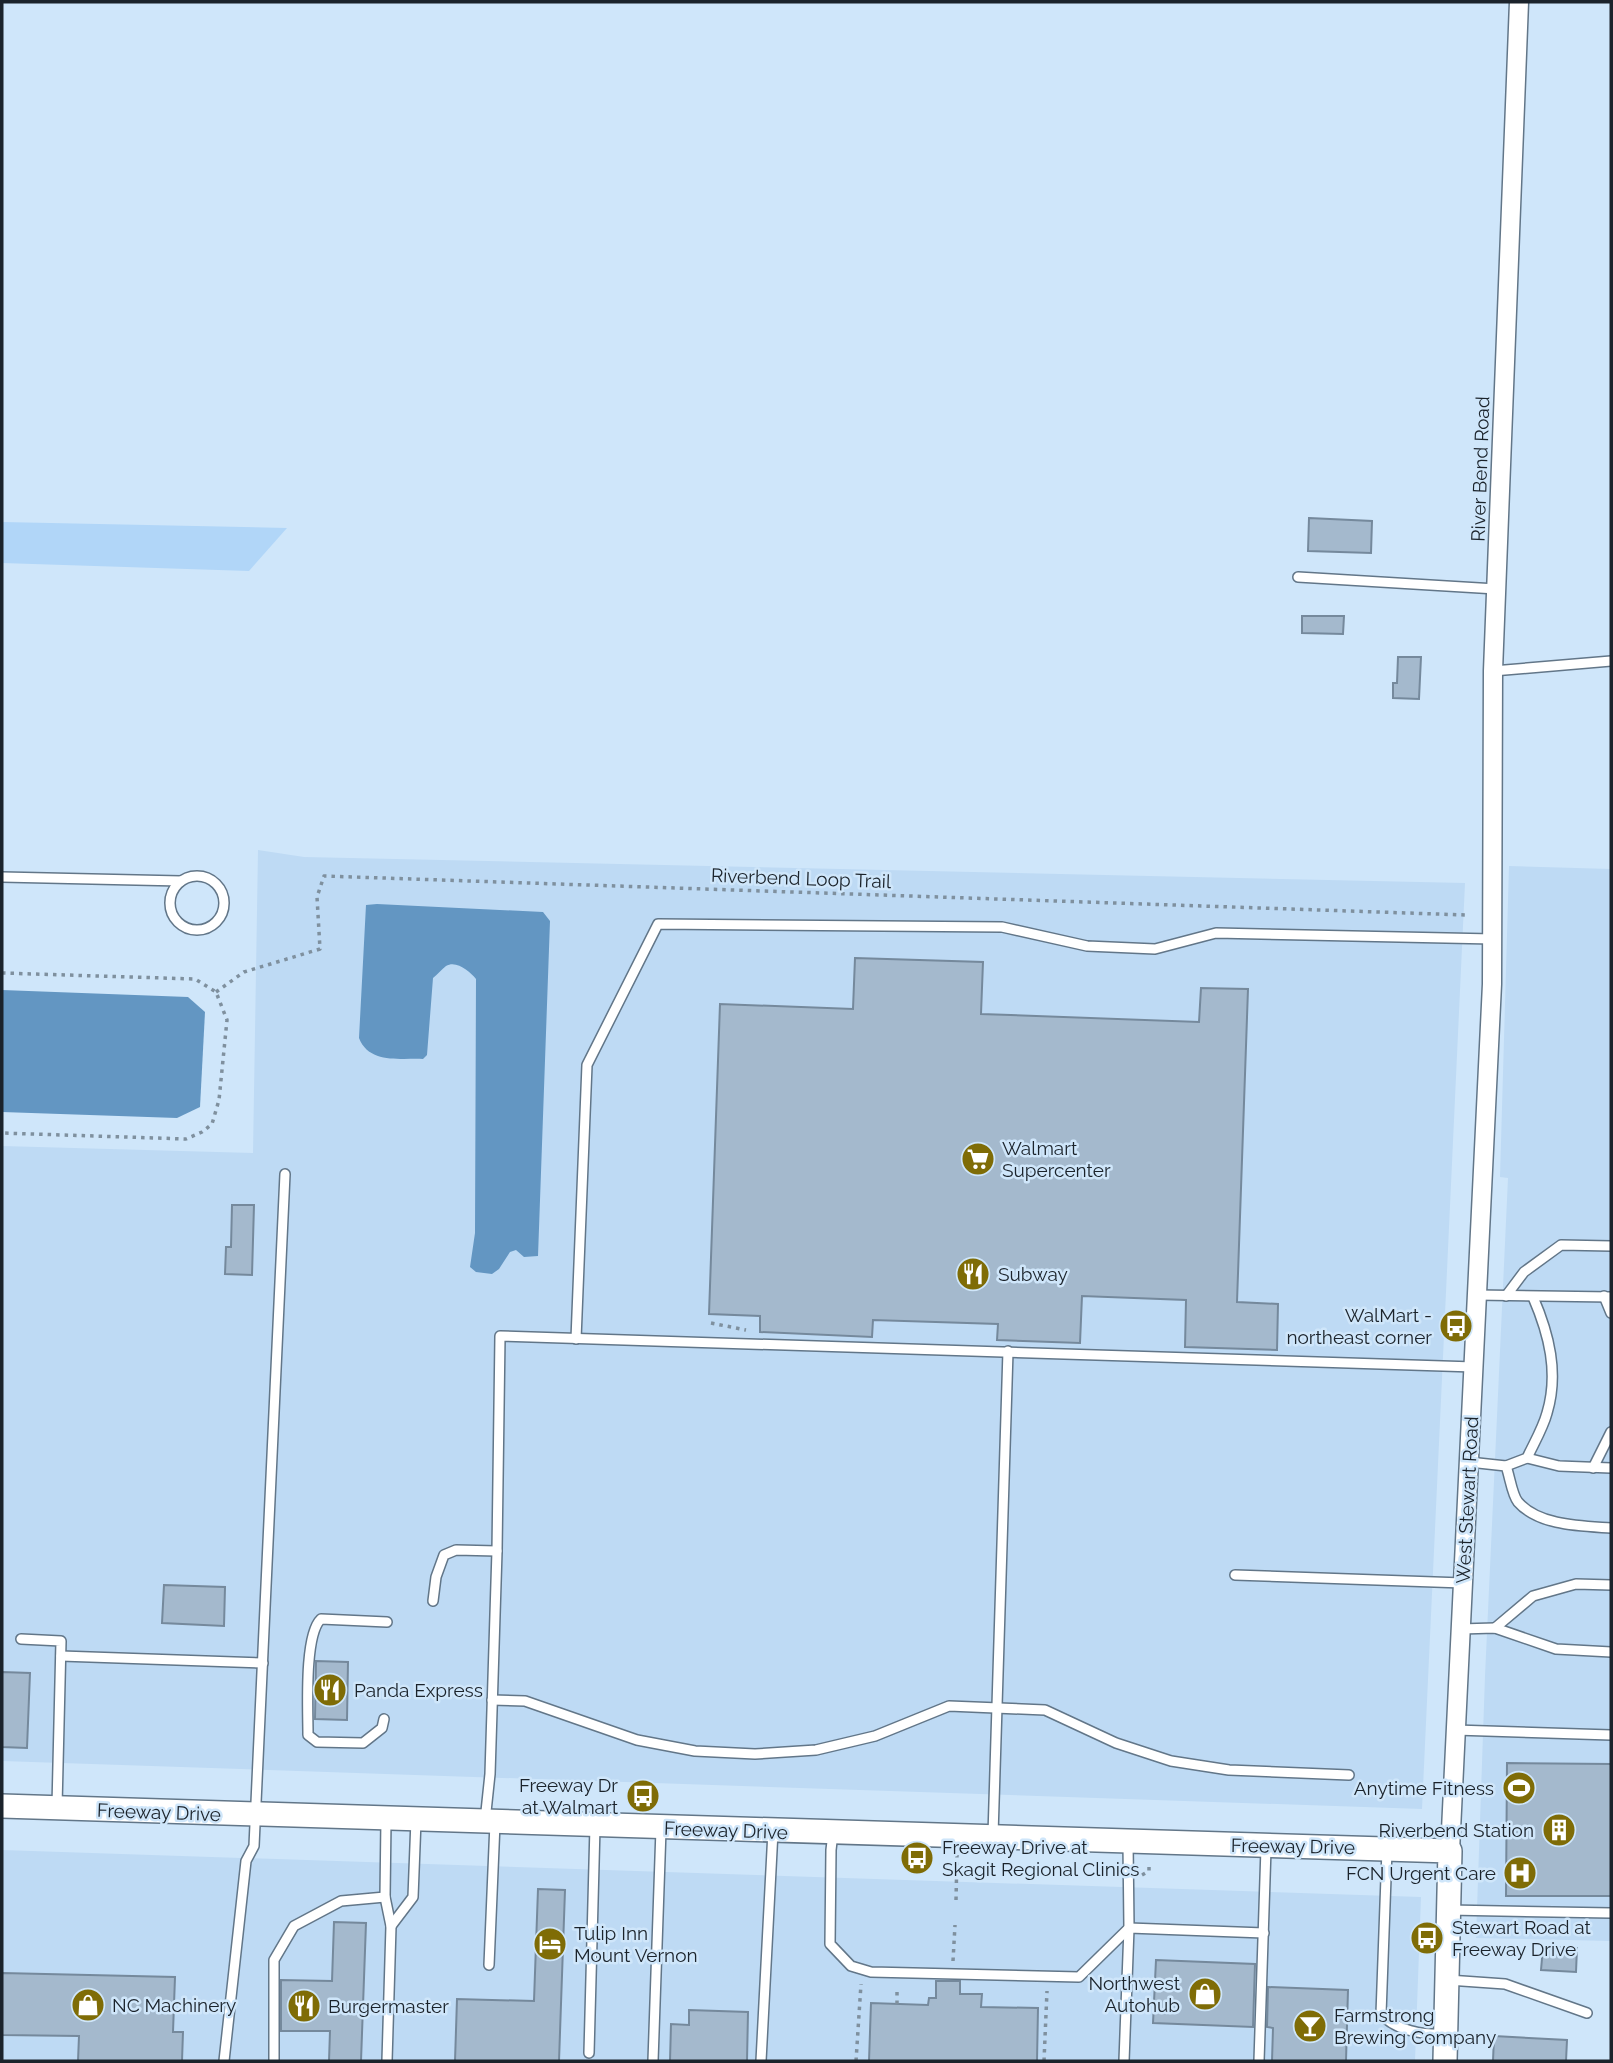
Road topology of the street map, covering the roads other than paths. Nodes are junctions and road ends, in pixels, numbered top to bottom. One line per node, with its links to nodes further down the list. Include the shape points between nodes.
1 (1519, 2): 3 (street, River Bend Road)
2 (1298, 577): 3 (lane)
3 (1496, 589): 5 (street, River Bend Road)
4 (1611, 662): 5 (lane)
5 (1493, 671): 8 (street, River Bend Road)
6 (2, 877): 7 (lane)
7 (181, 881): 7 (lane, via 171,894 174,918 196,931 212,926 224,904 219,888 206,877)
8 (1493, 939): 11 (street, West Stewart Road); 16 (lane, via 1216,933 1154,949 1087,946 1002,927 658,924 587,1065)
9 (285, 1174): 37 (lane)
10 (1611, 1246): 12 (lane, via 1561,1245 1524,1272)
11 (1477, 1295): 12 (lane); 18 (street, West Stewart Road)
12 (1506, 1296): 13 (lane)
13 (1534, 1297): 14 (lane); 20 (lane, via 1552,1350 1552,1383 1547,1413)
14 (1608, 1297): 15 (lane)
15 (1611, 1313)
16 (576, 1339): 17 (lane); 26 (lane, via 500,1336)
17 (1008, 1350): 18 (lane); 39 (lane)
18 (1474, 1367): 21 (street, West Stewart Road)
19 (1611, 1432): 23 (lane)
20 (1527, 1458): 22 (lane); 23 (lane)
21 (1469, 1462): 22 (lane); 28 (street, West Stewart Road)
22 (1506, 1466): 25 (lane, via 1517,1501 1536,1516)
23 (1592, 1468): 24 (lane)
24 (1611, 1468)
25 (1611, 1528)
26 (497, 1551): 30 (lane, via 456,1550 444,1555); 38 (lane)
27 (1235, 1575): 28 (lane)
28 (1463, 1583): 33 (street, West Stewart Road)
29 (1611, 1585): 32 (lane, via 1576,1584 1533,1596)
30 (433, 1601)
31 (387, 1622): 40 (lane, via 321,1619 314,1625 307,1735 317,1742 363,1743 382,1728)
32 (1495, 1628): 33 (lane); 35 (lane, via 1556,1649)
33 (1460, 1629): 41 (street, West Stewart Road)
34 (21, 1639): 36 (lane, via 61,1641)
35 (1611, 1652)
36 (61, 1656): 37 (lane); 45 (lane)
37 (263, 1663): 46 (lane)
38 (492, 1700): 39 (lane, via 525,1700 637,1740 695,1751 755,1754 816,1751 875,1736 949,1706); 49 (lane)
39 (997, 1709): 43 (lane, via 1045,1710 1116,1743 1171,1761 1229,1770); 54 (lane)
40 (384, 1719)
41 (1455, 1730): 42 (lane); 58 (street, West Stewart Road)
42 (1611, 1735)
43 (1349, 1775)
44 (2, 1806): 45 (street, Freeway Drive)
45 (57, 1808): 46 (street, Freeway Drive)
46 (256, 1816): 47 (street, Freeway Drive); 70 (lane, via 254,1846 246,1861)
47 (387, 1820): 48 (street, Freeway Drive); 59 (lane)
48 (416, 1821): 49 (street, Freeway Drive); 62 (lane, via 413,1897)
49 (490, 1823): 50 (street, Freeway Drive); 65 (lane)
50 (595, 1826): 51 (street, Freeway Drive); 69 (lane)
51 (661, 1828): 52 (street, Freeway Drive); 73 (lane)
52 (773, 1831): 53 (street, Freeway Drive); 74 (lane)
53 (833, 1833): 54 (street, Freeway Drive); 63 (lane, via 831,1944 852,1966 871,1972 1079,1977)
54 (993, 1838): 55 (street, Freeway Drive)
55 (1128, 1842): 56 (street, Freeway Drive); 63 (lane)
56 (1266, 1846): 57 (street, Freeway Drive); 64 (lane)
57 (1387, 1849): 58 (street, Freeway Drive); 68 (lane, via 1381,2014 1390,2023 1428,2035)
58 (1450, 1851): 60 (street, West Stewart Road)
59 (385, 1897): 62 (lane); 71 (lane, via 341,1901 294,1926 274,1960)
60 (1448, 1910): 61 (lane); 66 (street, West Stewart Road)
61 (1611, 1913)
62 (391, 1926): 72 (lane)
63 (1129, 1928): 64 (lane); 75 (lane)
64 (1264, 1933): 76 (lane)
65 (489, 1965)
66 (1446, 1980): 67 (lane, via 1505,1983); 68 (street, West Stewart Road)
67 (1587, 2012)
68 (1446, 2034): 77 (street, West Stewart Road)
69 (589, 2053)
70 (224, 2061)
71 (274, 2061)
72 (387, 2061)
73 (653, 2061)
74 (761, 2061)
75 (1124, 2061)
76 (1259, 2061)
77 (1445, 2061)

